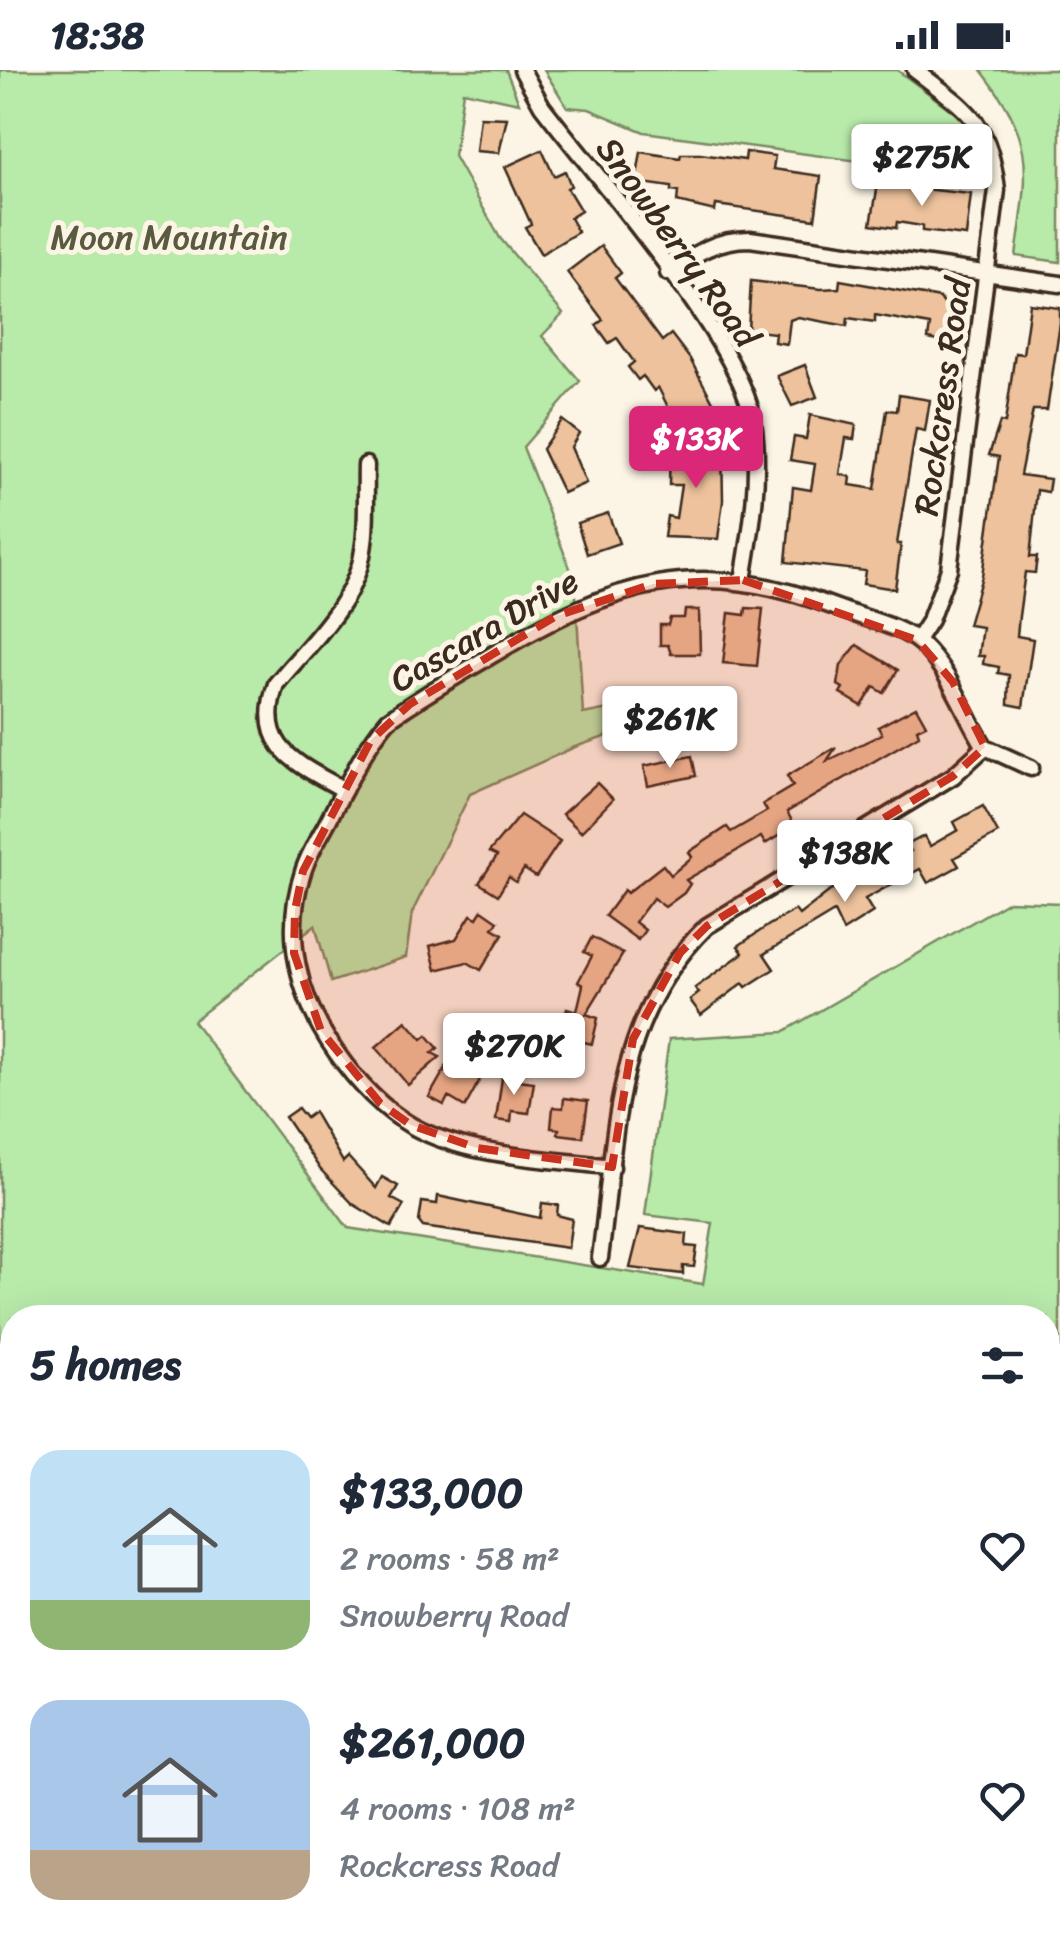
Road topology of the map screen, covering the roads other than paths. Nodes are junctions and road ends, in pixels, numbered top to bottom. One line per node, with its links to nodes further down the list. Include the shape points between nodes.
1 (522, 70): 3 (street, Snowberry Road)
2 (914, 70): 4 (street, Rockcress Road, via 976,118 993,153 998,190)
3 (668, 273): 4 (street, via 727,239); 7 (street, Snowberry Road, via 731,359 752,420 757,491)
4 (990, 274): 5 (street); 8 (street, Rockcress Road, via 949,569)
5 (1060, 284)
6 (366, 465): 11 (street, via 364,550 357,574 270,700 272,734 282,751)
7 (743, 580): 8 (street, Cascara Drive); 11 (street, Cascara Drive, via 624,590 556,616 388,720)
8 (916, 640): 9 (street, Cascara Drive, via 953,682)
9 (985, 747): 10 (street); 12 (street, via 953,776 707,926 680,952 633,1039)
10 (1031, 768)
11 (344, 790): 12 (street, Cascara Drive, via 303,871 295,910 294,953 321,1030 380,1103 442,1139)
12 (612, 1168): 13 (street)
13 (600, 1258)

